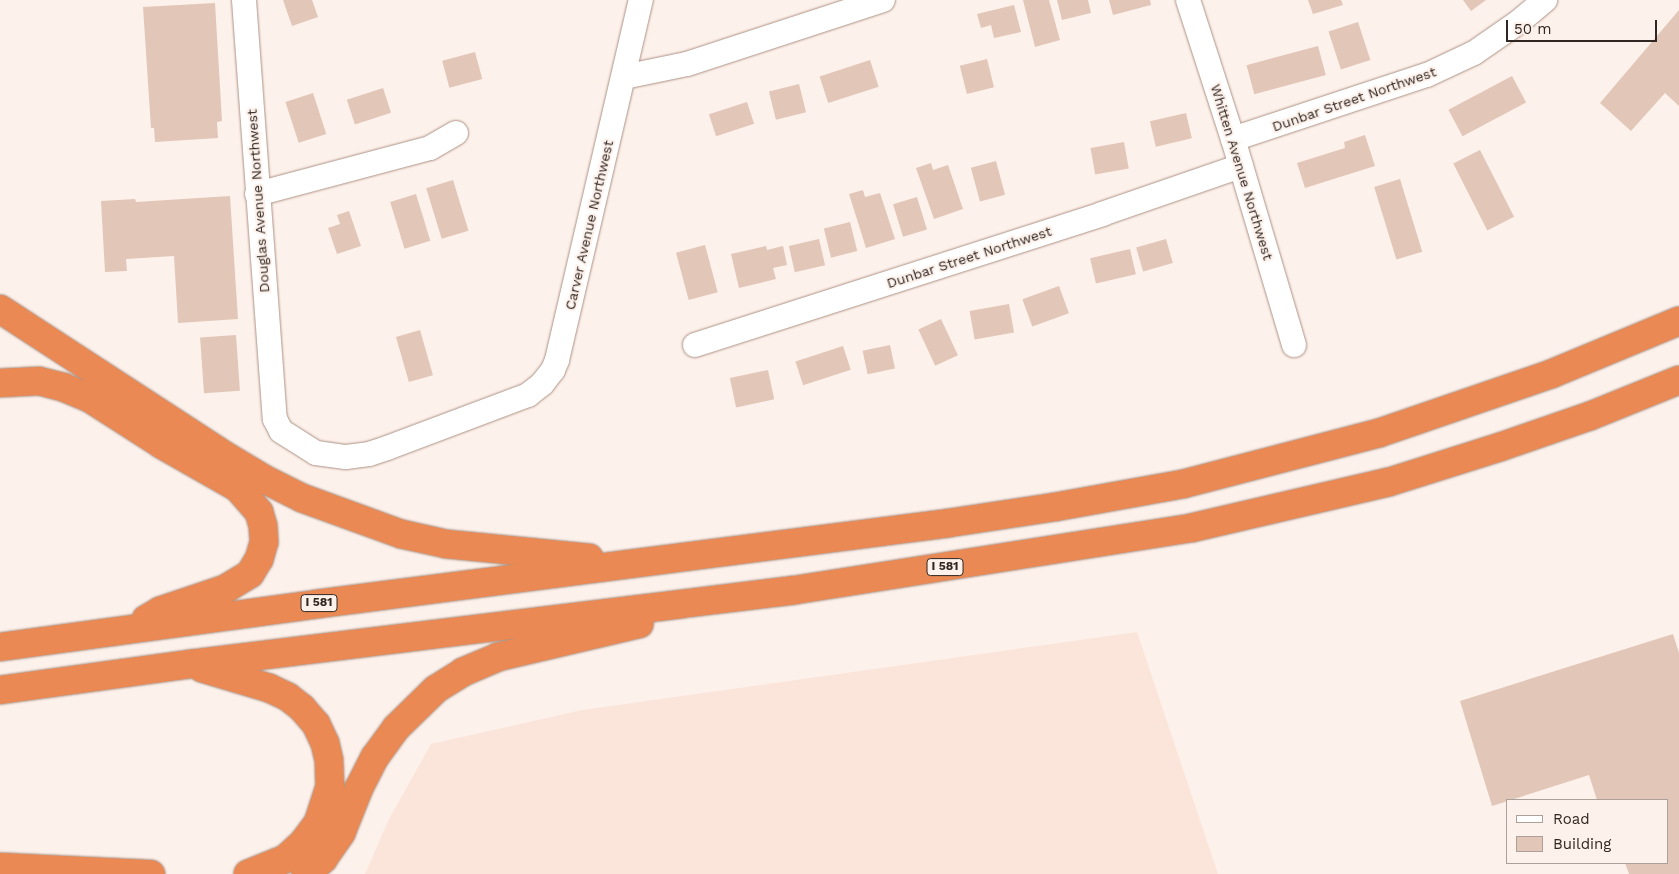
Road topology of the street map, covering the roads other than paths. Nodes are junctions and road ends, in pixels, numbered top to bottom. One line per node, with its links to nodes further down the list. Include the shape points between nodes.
1 (244, 0): 10 (street, Douglas Avenue Northwest)
2 (642, 0): 6 (street, Carver Avenue Northwest)
3 (883, 0): 6 (street, via 687,64)
4 (1188, 0): 8 (street, Whitten Avenue Northwest)
5 (1545, 0): 8 (street, Dunbar Street Northwest, via 1474,53 1428,75)
6 (624, 77): 17 (street, Carver Avenue Northwest, via 557,360 542,384 528,395 378,451 346,457 316,453 281,431)
7 (456, 133): 10 (street, via 430,148)
8 (1233, 139): 9 (street, Whitten Avenue Northwest)
9 (1241, 166): 13 (street, Dunbar Street Northwest, via 1093,218); 14 (street, Whitten Avenue Northwest)
10 (257, 194): 17 (street, Douglas Avenue Northwest)
11 (0, 309): 18 (highway, via 228,458 302,498 401,534 446,544)
12 (1679, 321): 18 (highway, I 581, via 1551,374 1379,433 1183,484 949,523)
13 (696, 345)
14 (1294, 345)
15 (1679, 380): 19 (highway, I 581, via 1590,416 1500,447 1389,482 1266,511 1098,544)
16 (0, 383): 20 (highway, via 39,381 91,399 238,488 258,512 264,542 250,574 225,589 160,611)
17 (273, 403)
18 (638, 562): 20 (highway, I 581)
19 (746, 597): 22 (highway, I 581); 27 (highway, via 570,642 516,652 463,672 436,690 396,728 375,757 341,833 323,859)
20 (124, 631): 21 (highway, I 581)
21 (0, 647)
22 (191, 664): 23 (highway, I 581); 26 (highway, via 270,688 288,697 316,724 325,743 330,786 318,823 285,859)
23 (0, 690)
24 (0, 867): 25 (highway)
25 (152, 874)
26 (248, 874)
27 (306, 874)

